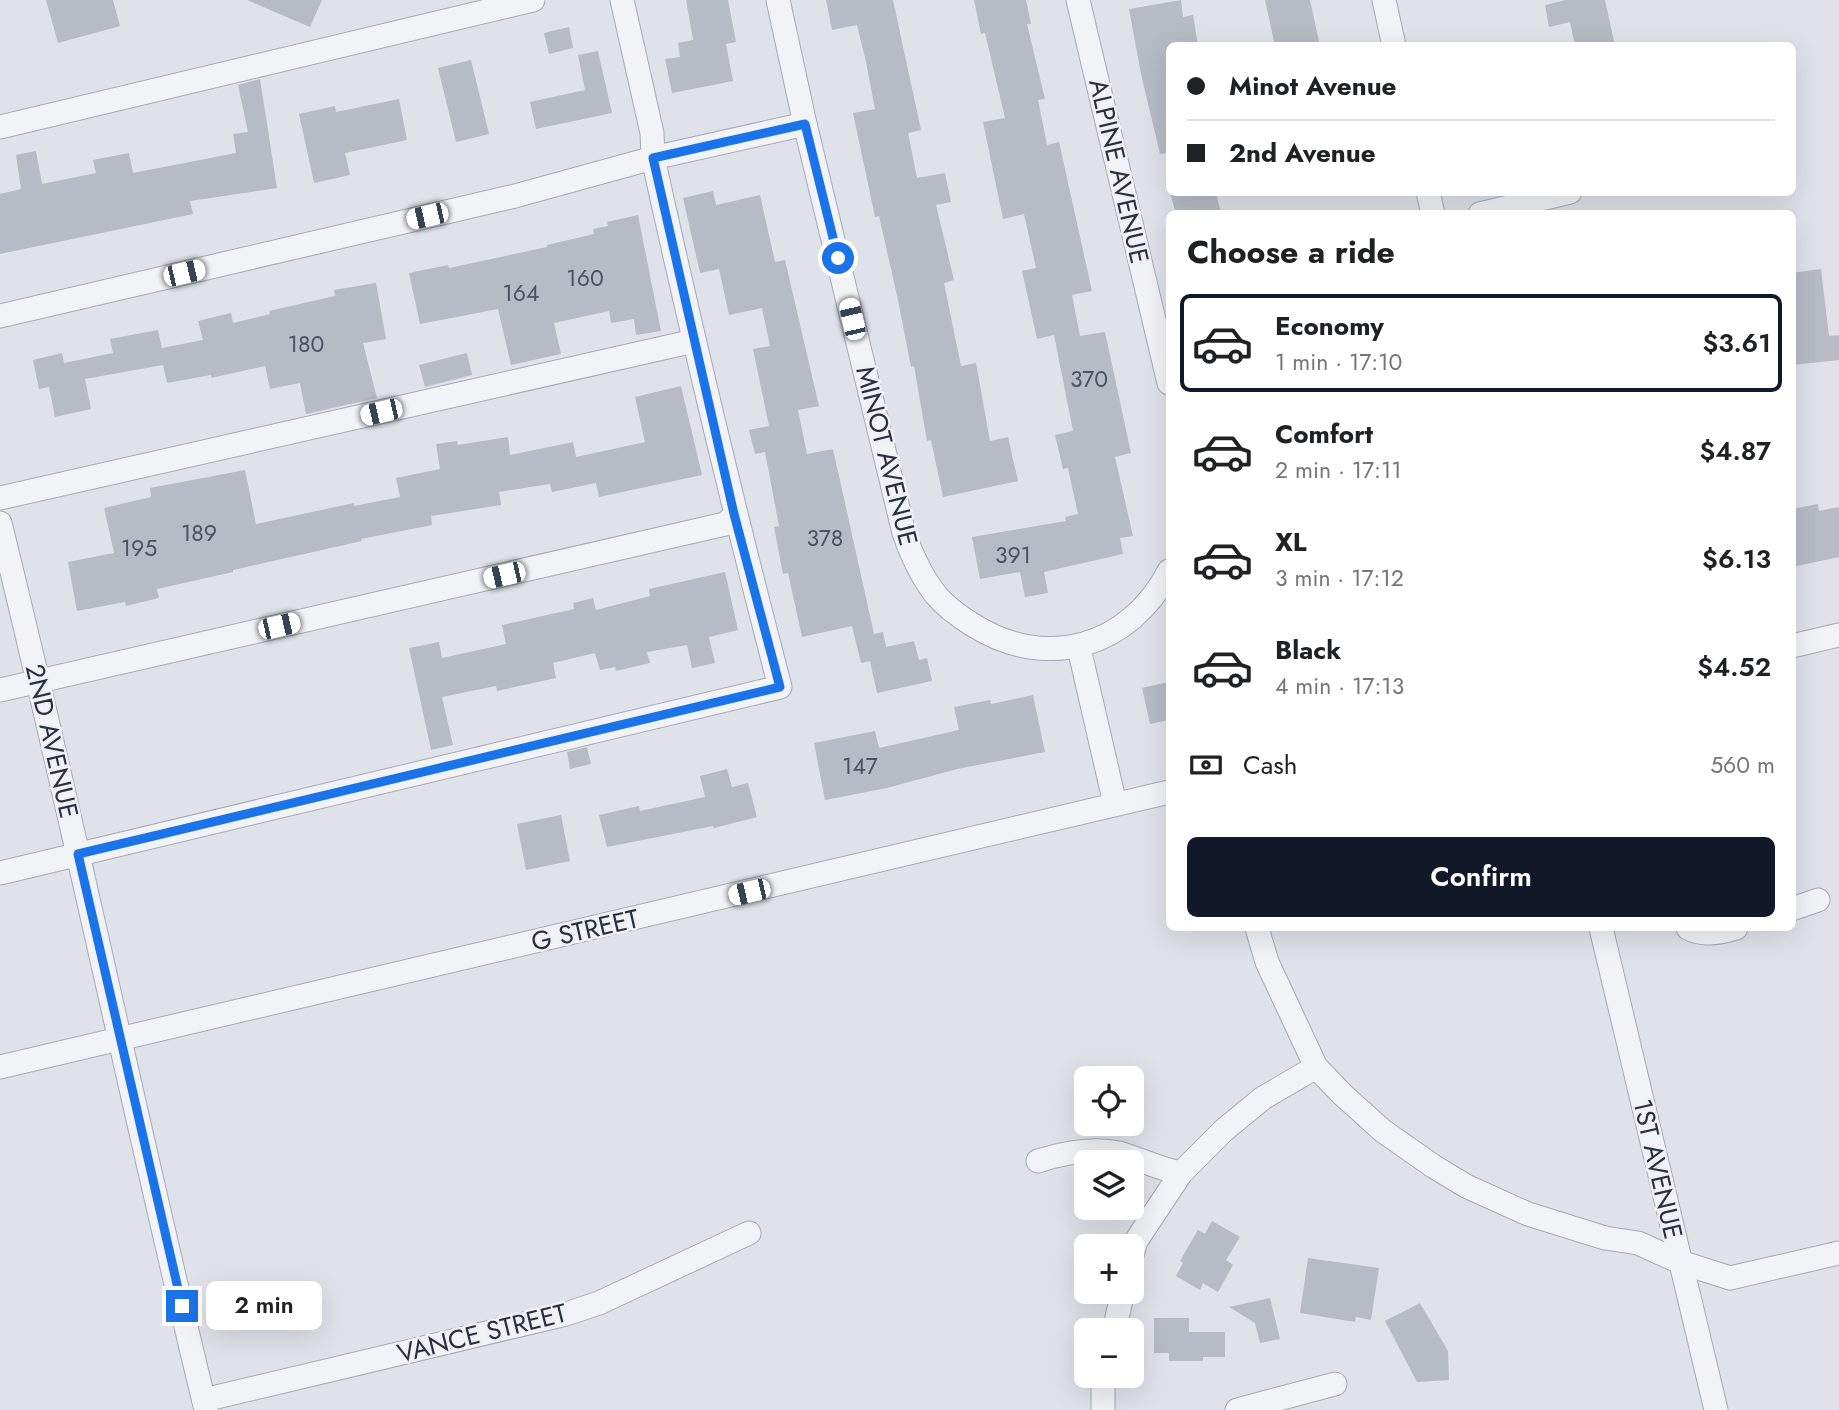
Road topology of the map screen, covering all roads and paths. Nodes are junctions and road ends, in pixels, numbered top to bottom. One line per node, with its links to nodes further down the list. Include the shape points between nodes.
1 (533, 0): 8 (street)
2 (622, 0): 9 (street, via 652,133)
3 (778, 0): 7 (street, MINOT AVENUE)
4 (1078, 0): 14 (street, ALPINE AVENUE)
5 (1384, 0): 6 (street)
6 (1393, 42)
7 (805, 124): 9 (street); 21 (street, MINOT AVENUE, via 914,562 937,597 989,635 1044,650)
8 (0, 127)
9 (653, 158): 12 (street, via 515,196); 13 (street)
10 (1554, 196): 11 (street)
11 (1496, 210)
12 (0, 316)
13 (694, 341): 15 (street); 16 (street)
14 (1166, 370)
15 (0, 498)
16 (734, 514): 22 (street, via 725,524); 26 (street, via 780,687)
17 (0, 523): 22 (street, 2ND AVENUE)
18 (1166, 575): 21 (street, via 1137,612)
19 (1839, 635): 20 (street)
20 (1796, 645)
21 (1079, 648): 25 (street)
22 (39, 681): 23 (street); 26 (street, 2ND AVENUE)
23 (0, 690)
24 (1166, 793): 25 (street, G STREET)
25 (1115, 804): 34 (street, G STREET)
26 (78, 854): 27 (street); 34 (street, 2ND AVENUE)
27 (0, 873)
28 (1818, 900): 29 (street)
29 (1796, 908)
30 (1258, 931): 36 (street, via 1267,962)
31 (1602, 931): 42 (street, 1ST AVENUE)
32 (1701, 931): 33 (street)
33 (1725, 931)
34 (119, 1037): 35 (street, G STREET); 45 (street, 2ND AVENUE)
35 (0, 1066)
36 (1316, 1067): 38 (street, via 1263,1098); 42 (street, via 1371,1121 1466,1186 1528,1214 1637,1243)
37 (1038, 1161): 38 (street, via 1069,1152 1117,1153)
38 (1181, 1173): 40 (street)
39 (749, 1233): 45 (street, VANCE STREET, via 566,1314)
40 (1141, 1234)
41 (1839, 1253): 42 (street, via 1730,1279)
42 (1680, 1262): 48 (street, 1ST AVENUE)
43 (1335, 1384): 47 (street)
44 (1103, 1388): 46 (street)
45 (205, 1405)
46 (1104, 1410)
47 (1237, 1410)
48 (1716, 1410)

